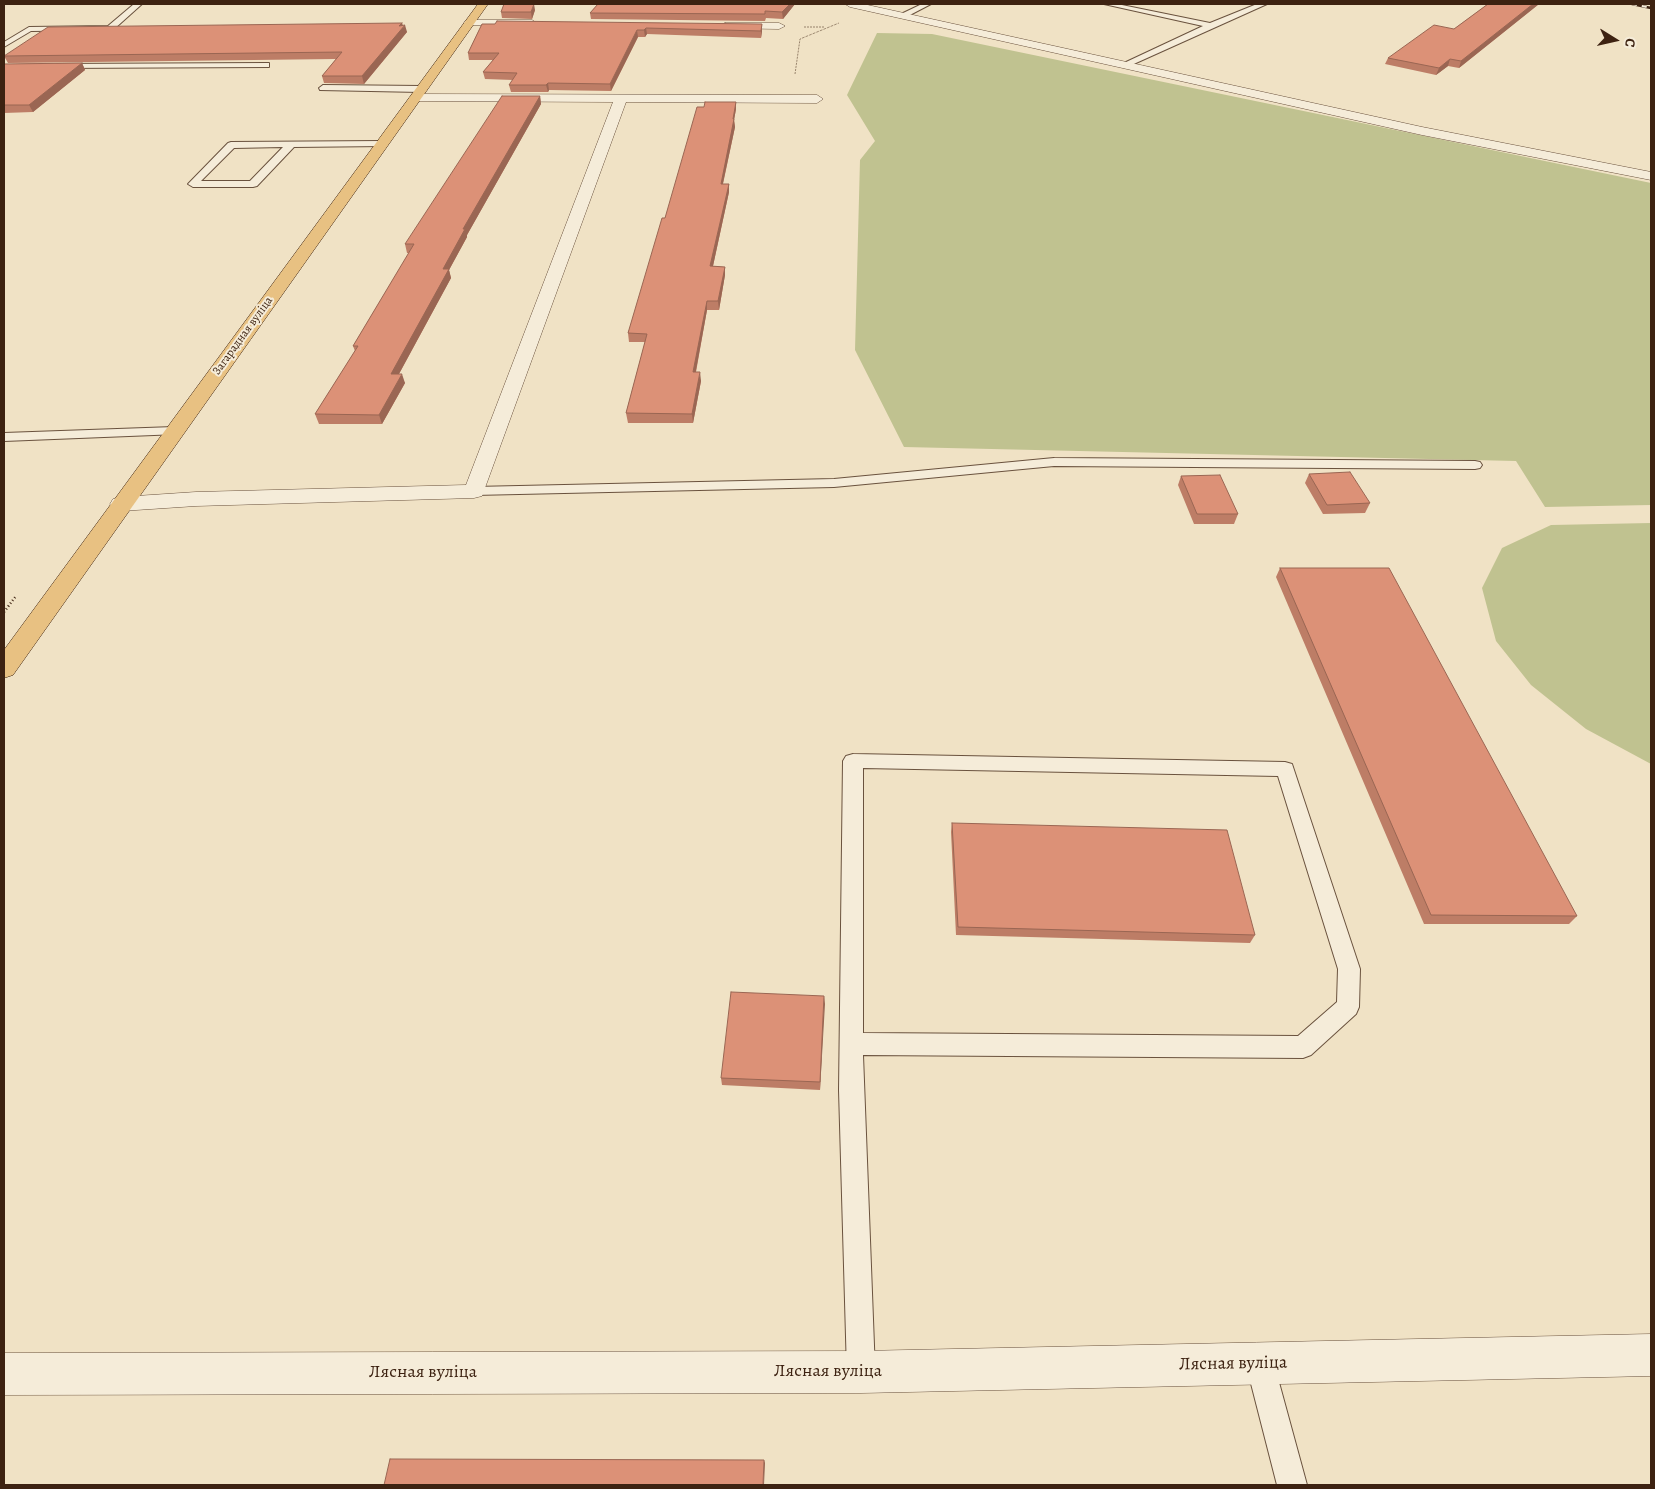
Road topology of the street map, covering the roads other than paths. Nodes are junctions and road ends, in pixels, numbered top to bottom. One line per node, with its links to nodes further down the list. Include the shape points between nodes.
1 (138, 4): 13 (lane, via 110,28 29,29)
2 (483, 4): 8 (main road, Загарадная вуліца)
3 (850, 4): 7 (street)
4 (927, 4): 7 (lane)
5 (1108, 4): 11 (lane)
6 (1263, 4): 11 (lane)
7 (903, 15): 15 (street)
8 (469, 23): 9 (street); 18 (main road, Загарадная вуліца)
9 (547, 23)
10 (711, 25): 12 (street)
11 (1211, 25): 15 (lane)
12 (779, 26)
13 (4, 45)
14 (266, 65): 16 (lane)
15 (1127, 65): 23 (street, via 1422,131)
16 (52, 66)
17 (323, 88): 18 (lane)
18 (418, 94): 19 (street); 21 (main road, Загарадная вуліца)
19 (621, 98): 20 (street); 27 (street)
20 (817, 99)
21 (382, 144): 22 (lane); 24 (main road, Загарадная вуліца)
22 (291, 145): 22 (lane, via 230,145 193,184 253,184)
23 (1651, 176)
24 (174, 431): 25 (lane); 28 (main road, Загарадная вуліца)
25 (4, 437)
26 (1476, 465): 27 (lane, via 1054,462 834,483)
27 (474, 491): 28 (street)
28 (121, 504): 29 (main road, Загарадная вуліца)
29 (4, 669)
30 (852, 1044): 30 (lane, via 1303,1047 1348,1008 1349,969 1285,770 853,761); 33 (lane)
31 (1651, 1355): 32 (street, Лясная вуліца)
32 (1260, 1364): 33 (street, Лясная вуліца); 35 (lane)
33 (861, 1372): 34 (street, Лясная вуліца)
34 (4, 1374)
35 (1292, 1485)

